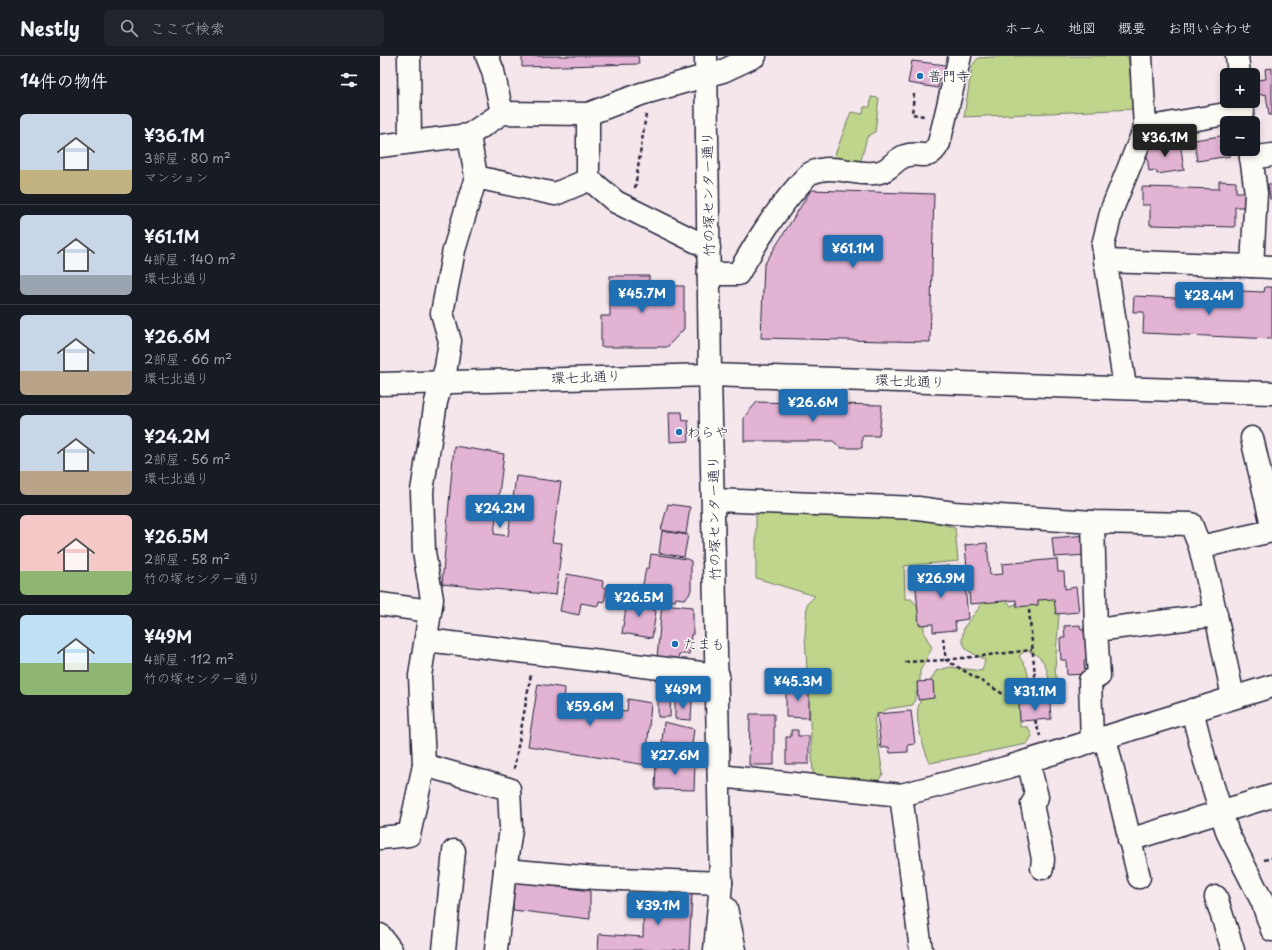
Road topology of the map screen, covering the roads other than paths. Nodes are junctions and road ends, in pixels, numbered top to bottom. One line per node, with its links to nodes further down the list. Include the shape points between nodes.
1 (409, 56): 12 (street)
2 (487, 56): 8 (street)
3 (755, 56): 6 (street, via 741,64)
4 (960, 56): 20 (street, via 934,152 927,156 905,156 886,170 874,173 828,167 809,173 765,227 738,274)
5 (1141, 56): 10 (street)
6 (706, 66): 9 (street, via 649,92); 17 (street, 竹の塚センター通り)
7 (1243, 112): 10 (street)
8 (502, 113): 9 (street); 11 (street)
9 (588, 114): 16 (street)
10 (1145, 128): 18 (street, via 1112,209 1103,245)
11 (469, 135): 12 (street); 15 (street)
12 (410, 142): 13 (street)
13 (380, 146)
14 (1258, 156): 19 (street, via 1256,193)
15 (476, 178): 16 (street, via 555,194); 22 (street, via 454,250 442,313 450,341)
16 (588, 178): 17 (street, via 616,202)
17 (709, 248): 20 (street, 竹の塚センター通り)
18 (1104, 261): 19 (street); 24 (street)
19 (1262, 267)
20 (709, 274): 21 (street, 竹の塚センター通り)
21 (710, 374): 22 (street, 環七北通り); 24 (street, 環七北通り); 27 (street, 竹の塚センター通り)
22 (441, 382): 23 (street, 環七北通り); 33 (street, via 422,491 424,552 432,599)
23 (380, 384)
24 (1125, 387): 25 (street, 環七北通り)
25 (1272, 392)
26 (1252, 438): 29 (street)
27 (714, 500): 28 (street, via 918,508 954,513); 37 (street, 竹の塚センター通り)
28 (1093, 522): 31 (street, via 1191,524); 35 (street)
29 (1272, 524)
30 (1272, 531): 31 (street)
31 (1200, 547): 34 (street)
32 (380, 604): 33 (street)
33 (430, 611): 36 (street)
34 (1216, 615): 35 (street); 39 (street)
35 (1096, 630): 41 (street, via 1099,676 1090,681)
36 (426, 640): 37 (street); 43 (street, via 420,676)
37 (718, 675): 44 (street, 竹の塚センター通り)
38 (1272, 686): 39 (street)
39 (1233, 697): 40 (street)
40 (1192, 710): 41 (street); 47 (street)
41 (1099, 740): 42 (street); 49 (street)
42 (1028, 761): 45 (street); 51 (street, via 1037,797 1032,804 1043,859)
43 (424, 765): 48 (street, via 409,836); 52 (street, via 509,789 511,830)
44 (719, 776): 45 (street); 54 (street, 竹の塚センター通り)
45 (901, 795): 63 (street)
46 (1272, 796): 47 (street)
47 (1221, 811): 49 (street); 56 (street, via 1228,834 1262,901)
48 (380, 838)
49 (1129, 840): 53 (street)
50 (454, 851): 59 (street)
51 (1042, 868)
52 (505, 870): 54 (street, via 595,878); 60 (street)
53 (1139, 877)
54 (721, 884): 61 (street, 竹の塚センター通り); 62 (street, 竹の塚センター通り)
55 (1216, 897): 64 (street)
56 (1272, 930)
57 (380, 935): 58 (street)
58 (391, 950)
59 (444, 950)
60 (496, 950)
61 (715, 950)
62 (735, 950)
63 (922, 950)
64 (1233, 950)

